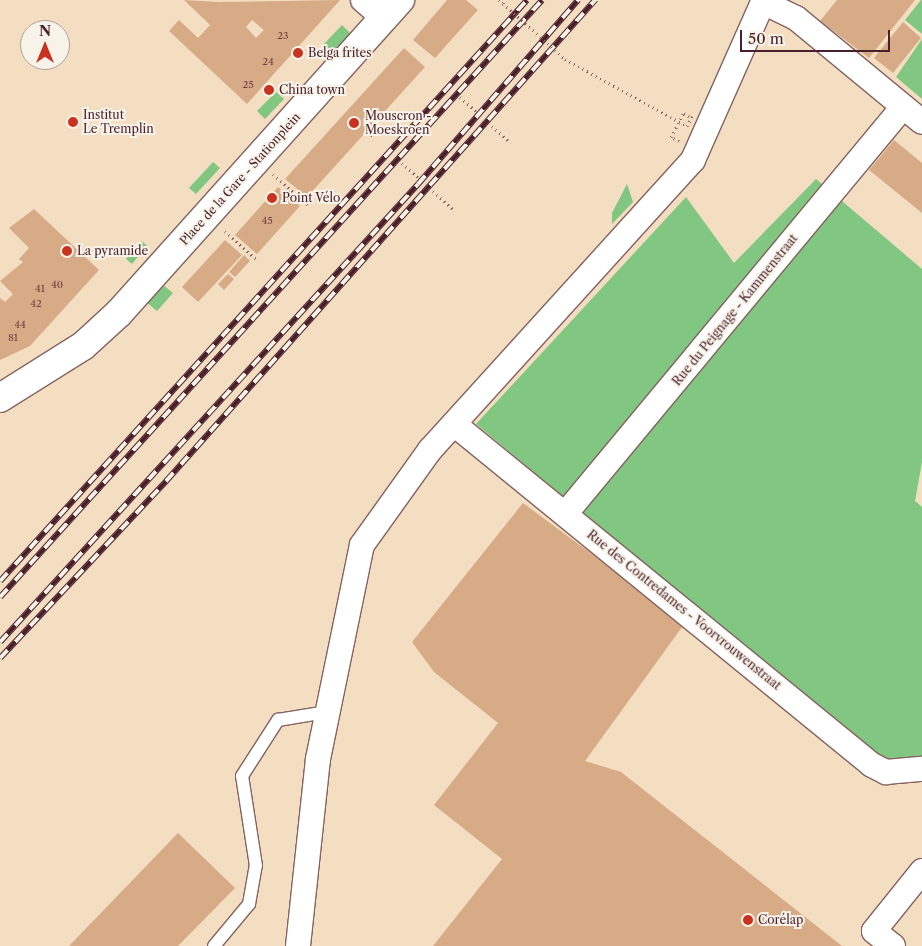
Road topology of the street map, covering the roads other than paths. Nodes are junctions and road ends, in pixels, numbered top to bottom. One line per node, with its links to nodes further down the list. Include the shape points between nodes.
1 (363, 0): 3 (street)
2 (763, 1): 4 (street, via 796,18); 7 (street, via 693,160)
3 (392, 9): 6 (main road, Place de la Gare - Stationplein, via 119,313 74,352)
4 (903, 107): 5 (street); 8 (street, Rue du Peignage - Kammenstraat)
5 (922, 122)
6 (0, 398)
7 (454, 424): 8 (street, Rue des Contredames - Voorvrouwenstraat); 9 (street, via 412,474 362,545)
8 (566, 513): 10 (street, Rue des Contredames - Voorvrouwenstraat, via 872,764 886,772)
9 (327, 712): 12 (lane, via 278,720 242,776 256,866 248,904); 13 (street)
10 (922, 769)
11 (922, 871): 14 (street, via 874,931)
12 (214, 946)
13 (298, 946)
14 (893, 946)

